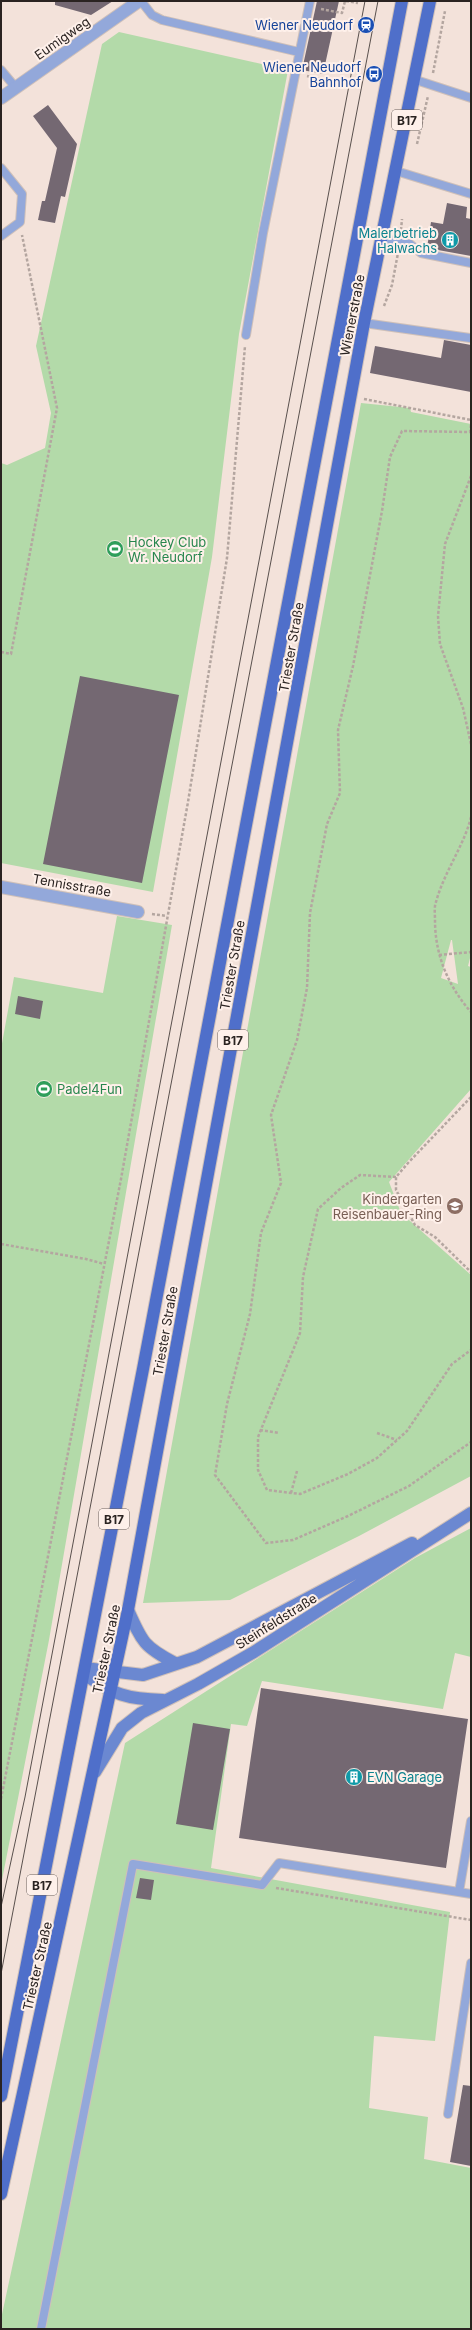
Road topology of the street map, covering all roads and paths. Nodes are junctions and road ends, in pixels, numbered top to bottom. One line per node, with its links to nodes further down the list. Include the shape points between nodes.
1 (140, 1): 7 (lane, via 152,15 162,20); 12 (street, Eumigweg)
2 (345, 1): 5 (path, via 342,13); 6 (path)
3 (402, 1): 28 (main road, Wienerstraße / B17)
4 (430, 1): 10 (main road, Wienerstraße / B17)
5 (309, 3): 7 (lane)
6 (358, 3)
7 (299, 52): 9 (lane)
8 (1, 70): 12 (lane)
9 (294, 73): 11 (path); 23 (lane)
10 (416, 80): 14 (lane); 16 (main road, Wienerstraße / B17)
11 (328, 81)
12 (16, 88): 13 (street, Eumigweg)
13 (1, 98)
14 (471, 98)
15 (1, 168): 18 (lane, via 22,194)
16 (396, 171): 17 (lane); 20 (main road, Wienerstraße / B17)
17 (471, 194)
18 (20, 222): 19 (lane); 31 (path, via 57,408 11,654)
19 (1, 236)
20 (380, 238): 21 (lane, via 410,244 421,253); 22 (main road, Wienerstraße / B17)
21 (471, 263)
22 (364, 323): 24 (lane); 29 (main road, Wienerstraße / B17)
23 (246, 335): 42 (path, via 227,558 188,802)
24 (470, 338)
25 (361, 399): 26 (path)
26 (471, 420)
27 (471, 426): 49 (path, via 470,432 402,431 390,457 353,666 338,730 340,793 327,824 310,913 307,988 297,1040 271,1115 281,1183 261,1232 250,1314 227,1404 215,1474 266,1543 294,1540 409,1486)
28 (314, 470): 55 (main road, Triester Straße / B17)
29 (337, 470): 53 (main road, Triester Straße / B17)
30 (471, 476): 32 (path, via 445,544 438,616 440,644 463,708)
31 (1, 652)
32 (471, 744)
33 (471, 817): 37 (path, via 435,903 435,930)
34 (1, 887): 35 (street, Tennisstraße)
35 (138, 912)
36 (471, 952): 37 (path)
37 (439, 955): 38 (path, via 458,997)
38 (471, 1012)
39 (471, 1097): 40 (path)
40 (396, 1177): 43 (path, via 396,1190 415,1226 435,1237); 45 (path, via 360,1175 318,1209 304,1277 300,1333)
41 (1, 1244): 42 (path)
42 (104, 1264): 60 (path)
43 (471, 1272)
44 (471, 1350): 48 (path, via 452,1364 407,1431)
45 (260, 1430): 46 (path); 51 (path, via 258,1470 267,1490)
46 (279, 1433)
47 (377, 1433): 48 (path)
48 (397, 1440): 51 (path, via 377,1458 348,1474 300,1494)
49 (471, 1442)
50 (297, 1471): 51 (path)
51 (291, 1493)
52 (471, 1512): 54 (main road, Steinfeldstraße, via 197,1657); 58 (main road, Steinfeldstraße, via 254,1652)
53 (128, 1610): 54 (main road, via 141,1639 153,1652); 56 (main road, Triester Straße / B17)
54 (175, 1663): 56 (main road, Steinfeldstraße, via 143,1674)
55 (84, 1671): 56 (main road, Steinfeldstraße); 57 (main road, Steinfeldstraße); 67 (main road, Triester Straße / B17)
56 (115, 1673): 57 (main road, Triester Straße / B17)
57 (111, 1692): 58 (main road, Steinfeldstraße, via 138,1699); 59 (main road, Triester Straße / B17)
58 (164, 1700): 59 (main road, via 122,1728)
59 (95, 1772): 69 (main road, Triester Straße / B17)
60 (1, 1798)
61 (471, 1821): 63 (lane)
62 (262, 1885): 63 (lane, via 280,1863); 65 (path); 70 (lane, via 133,1864)
63 (459, 1892): 64 (lane)
64 (471, 1894)
65 (471, 1920)
66 (471, 1963): 68 (lane)
67 (1, 2096)
68 (448, 2114)
69 (1, 2194)
70 (41, 2329)

